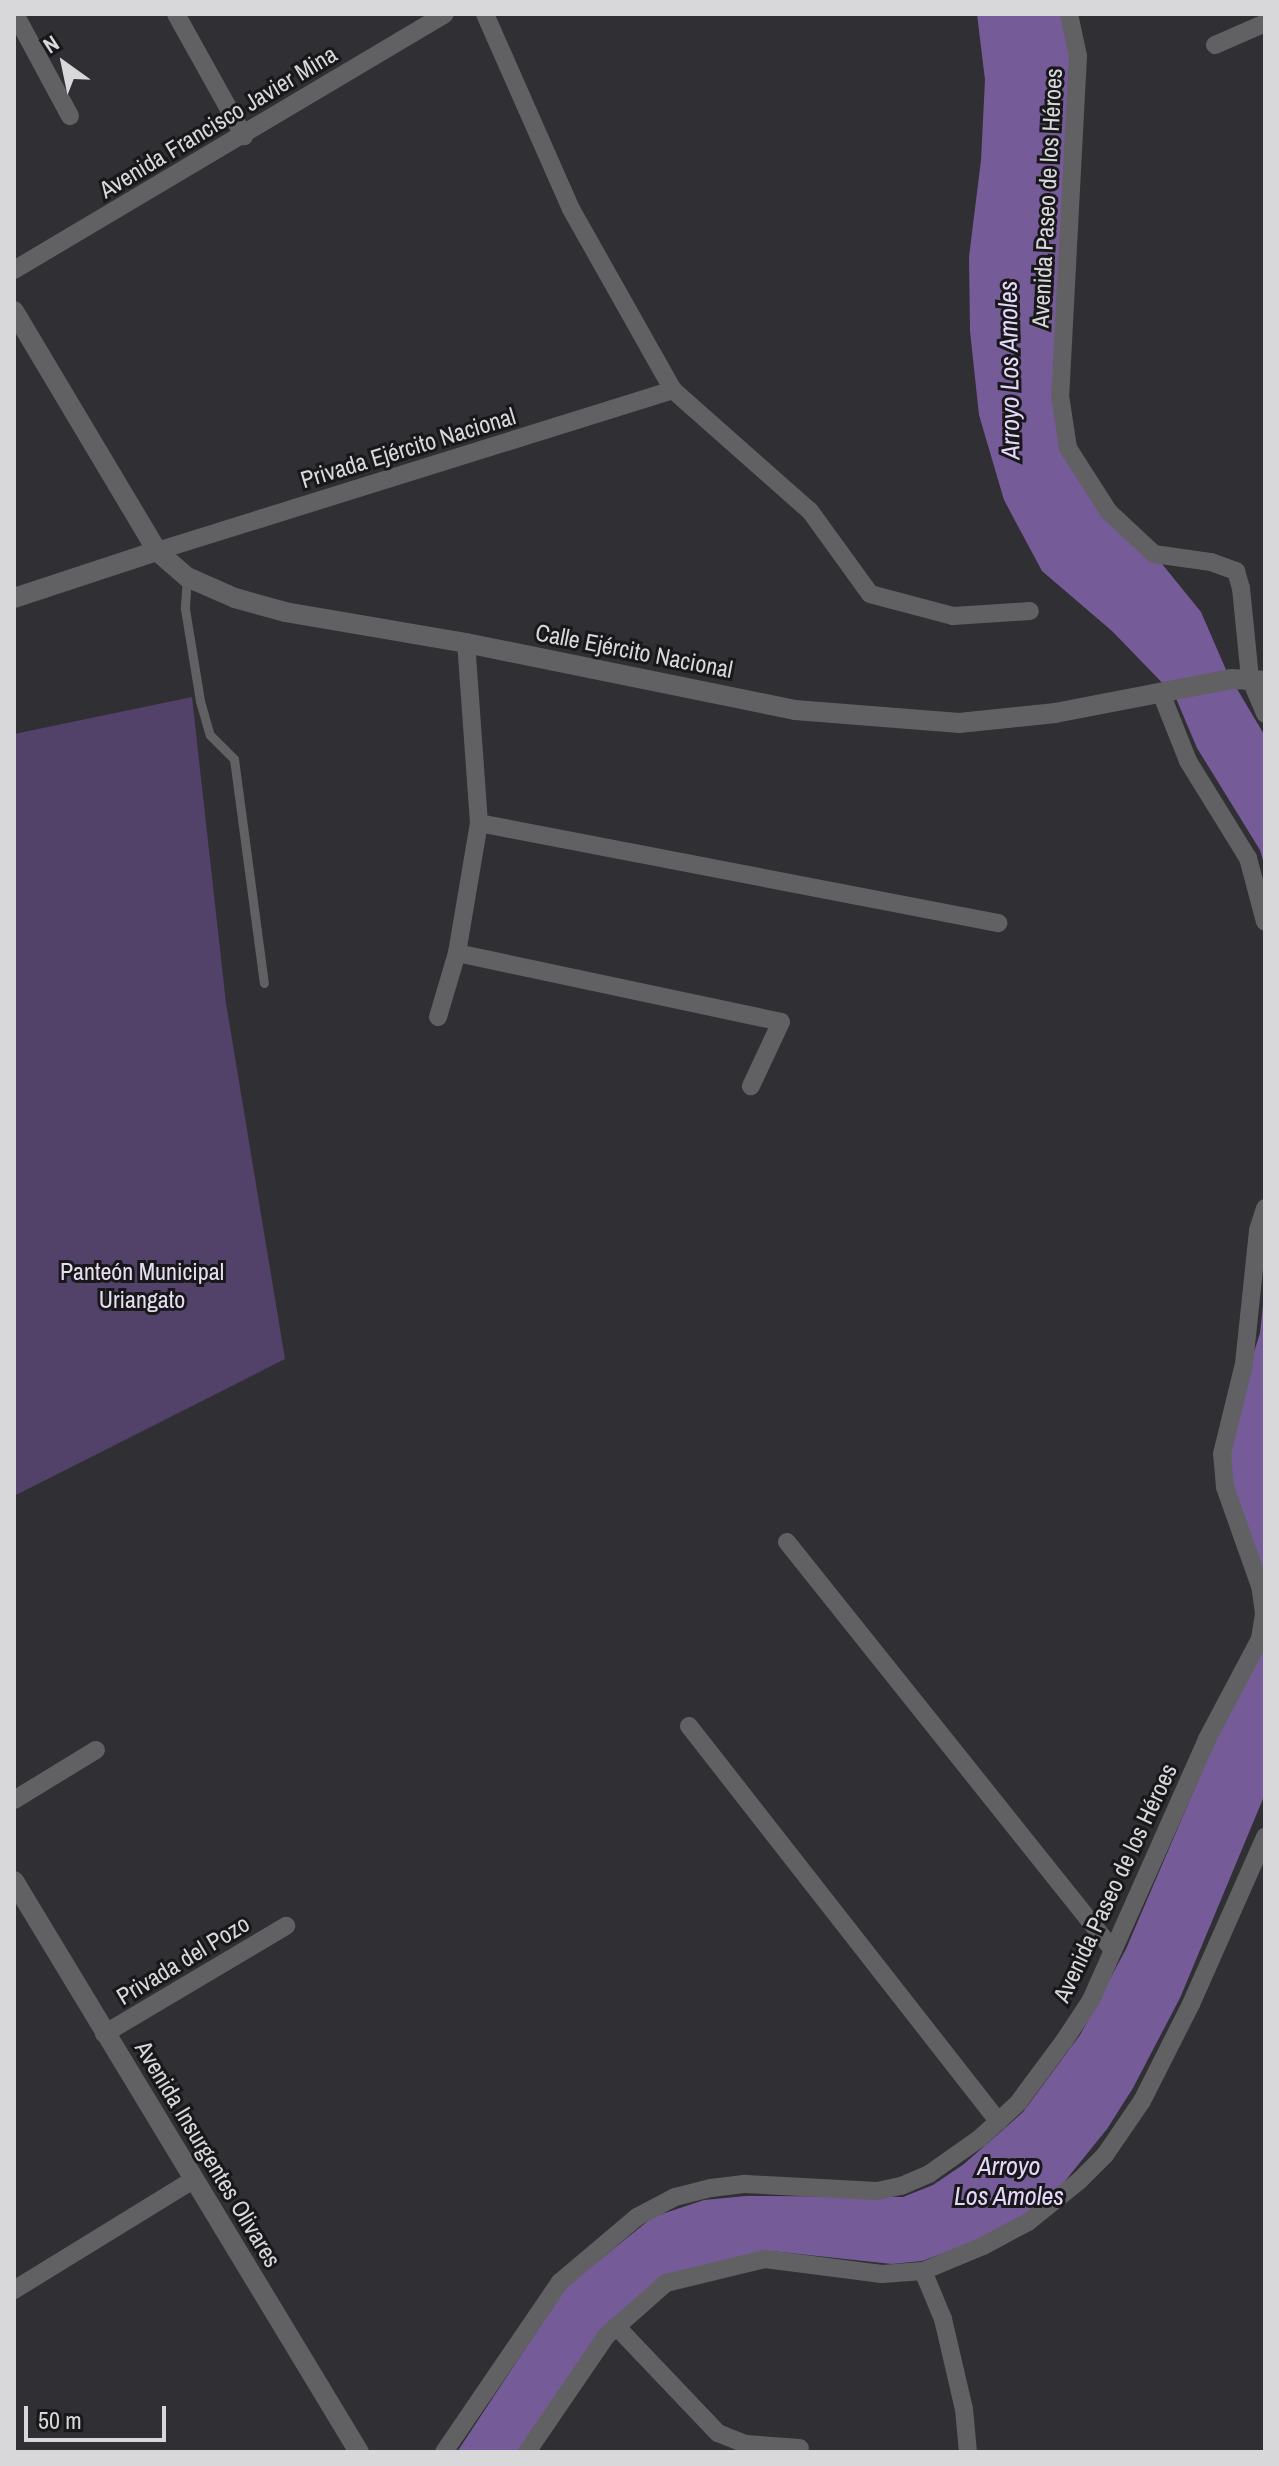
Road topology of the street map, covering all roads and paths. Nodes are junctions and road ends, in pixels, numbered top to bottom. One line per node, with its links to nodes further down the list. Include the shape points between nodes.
1 (15, 14): 8 (street)
2 (176, 14): 9 (street)
3 (445, 14): 9 (street, Avenida Francisco Javier Mina)
4 (485, 14): 12 (street, via 571,209)
5 (1069, 14): 18 (street, Avenida Paseo de los Héroes, via 1078,56 1060,395 1068,448 1109,512 1154,554 1236,571)
6 (1265, 23): 7 (street)
7 (1215, 45)
8 (70, 116)
9 (244, 136): 10 (street, Avenida Francisco Javier Mina)
10 (14, 270)
11 (14, 311): 13 (street, Calle Ejército Nacional)
12 (673, 390): 13 (street, Privada Ejército Nacional); 16 (street, via 810,511 870,594 953,616)
13 (157, 551): 14 (street, Calle Ejército Nacional); 15 (street)
14 (187, 577): 17 (street, Calle Ejército Nacional, via 285,612); 25 (lane, via 185,609 200,701 210,735 234,759)
15 (14, 598)
16 (1030, 611)
17 (466, 643): 19 (street, Calle Ejército Nacional, via 795,710 959,723 1055,713); 21 (street)
18 (1249, 679): 19 (street, Calle Ejército Nacional); 20 (street, Avenida Paseo de los Héroes)
19 (1165, 692): 22 (street, via 1188,761 1248,858)
20 (1265, 714)
21 (479, 823): 23 (street); 24 (street)
22 (1265, 922)
23 (998, 923)
24 (457, 953): 26 (street); 27 (street, via 781,1022)
25 (264, 983)
26 (438, 1017)
27 (751, 1086)
28 (1265, 1208): 36 (street, Avenida Paseo de los Héroes, via 1258,1230 1246,1352 1222,1454 1225,1487 1260,1586 1260,1639 1211,1729)
29 (787, 1542): 36 (street)
30 (689, 1726): 38 (street)
31 (96, 1750): 32 (street)
32 (14, 1800)
33 (1265, 1837): 40 (street, via 1184,2018 1142,2101 1105,2155 1028,2222)
34 (14, 1881): 37 (street, Avenida Insurgentes Olivares)
35 (286, 1926): 37 (street, Privada del Pozo)
36 (1113, 1950): 38 (street, Avenida Paseo de los Héroes, via 1091,2000 1064,2041)
37 (104, 2034): 39 (street, Avenida Insurgentes Olivares)
38 (998, 2121): 45 (street, Avenida Paseo de los Héroes, via 929,2174 901,2186 877,2191 746,2184 711,2188 675,2197 637,2217 560,2282)
39 (193, 2180): 41 (street); 44 (street, Avenida Insurgentes Olivares)
40 (923, 2271): 42 (street, via 882,2274 765,2259 666,2283); 47 (street, via 943,2319 964,2409)
41 (14, 2290)
42 (616, 2326): 43 (street, via 718,2433 745,2444); 46 (street)
43 (800, 2448)
44 (359, 2452)
45 (444, 2452)
46 (527, 2452)
47 (968, 2452)

